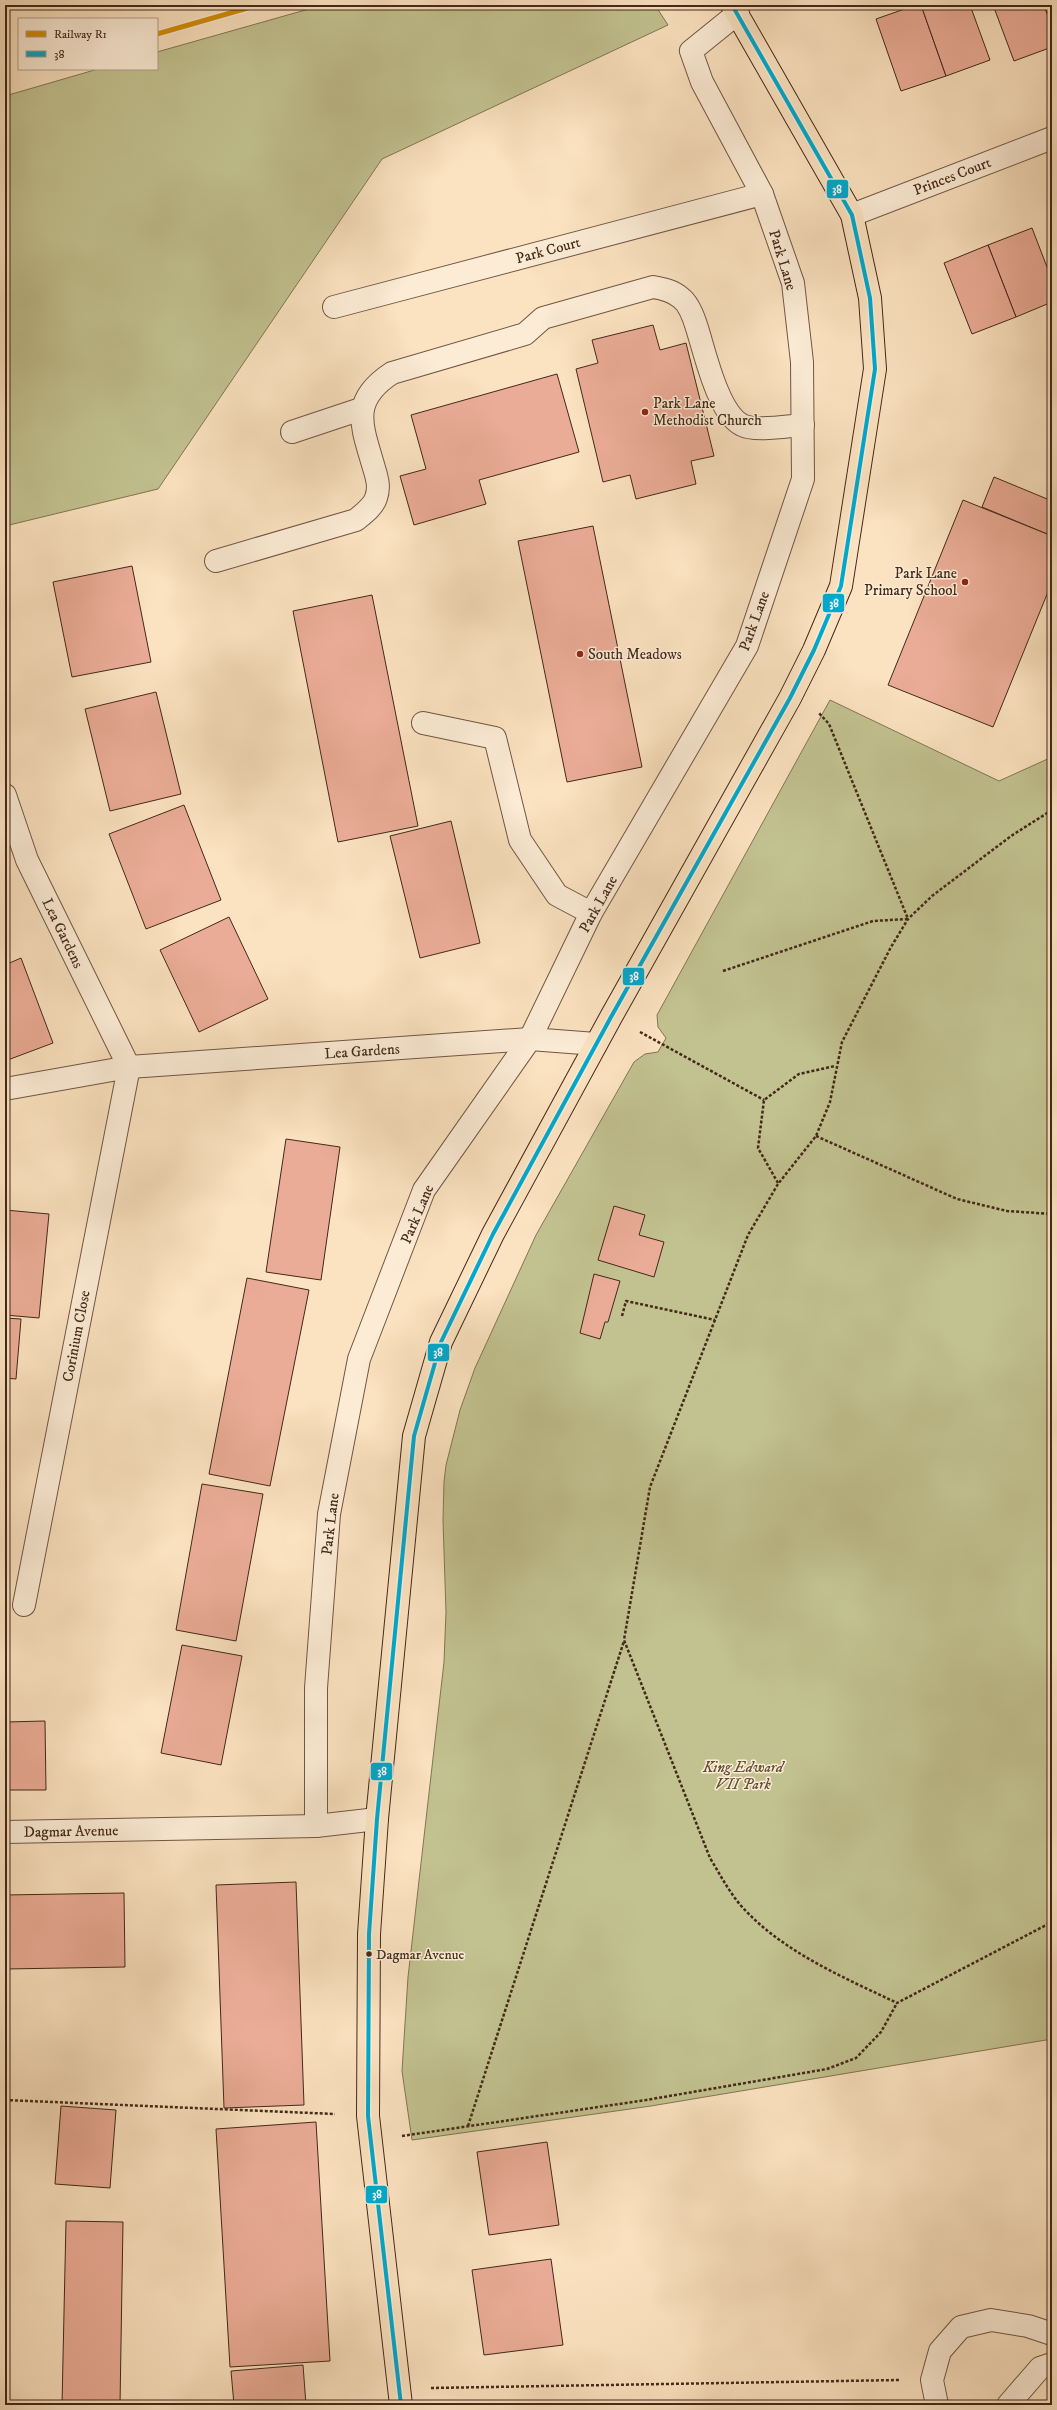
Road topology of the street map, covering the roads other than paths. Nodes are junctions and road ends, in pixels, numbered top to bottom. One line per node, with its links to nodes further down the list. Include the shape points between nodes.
1 (735, 9): 3 (street, Park Lane, via 690,51 702,82); 4 (main road, Park Lane)
2 (1052, 138): 4 (street, Princes Court)
3 (762, 194): 5 (street, Park Court); 7 (street, Park Lane, via 793,283 802,362)
4 (852, 215): 14 (main road, Park Lane, via 870,298 875,369 841,586 790,698)
5 (334, 307)
6 (361, 409): 7 (street, via 365,399 379,381 392,373 525,334 543,318 654,287 668,290 683,299 693,315 722,403 730,416 743,426 766,428); 8 (street); 9 (street, via 365,435 378,482 376,498 369,509 356,520)
7 (803, 425): 12 (street, Park Lane, via 803,479 747,646)
8 (292, 432)
9 (216, 562)
10 (423, 723): 12 (street, via 495,738 520,840 557,895)
11 (5, 795): 15 (street, Lea Gardens, via 27,860)
12 (591, 913): 13 (street, Park Lane)
13 (530, 1039): 14 (street, Lea Gardens); 15 (street, Lea Gardens); 19 (street, Park Lane, via 424,1190 359,1359 329,1514 316,1688)
14 (596, 1044): 18 (main road, Park Lane, via 493,1234 441,1342 414,1436)
15 (129, 1067): 16 (street, Lea Gardens); 17 (street, Corinium Close)
16 (5, 1089)
17 (24, 1605)
18 (377, 1819): 19 (street, Dagmar Avenue); 23 (main road, Park Lane, via 369,1934 368,2116)
19 (316, 1826): 20 (street, Dagmar Avenue)
20 (5, 1832)
21 (1052, 2334): 24 (street, via 1028,2326 991,2320 960,2327 940,2351 932,2380)
22 (1052, 2364): 25 (street, via 1040,2368)
23 (401, 2397)
24 (937, 2405)
25 (1008, 2405)

